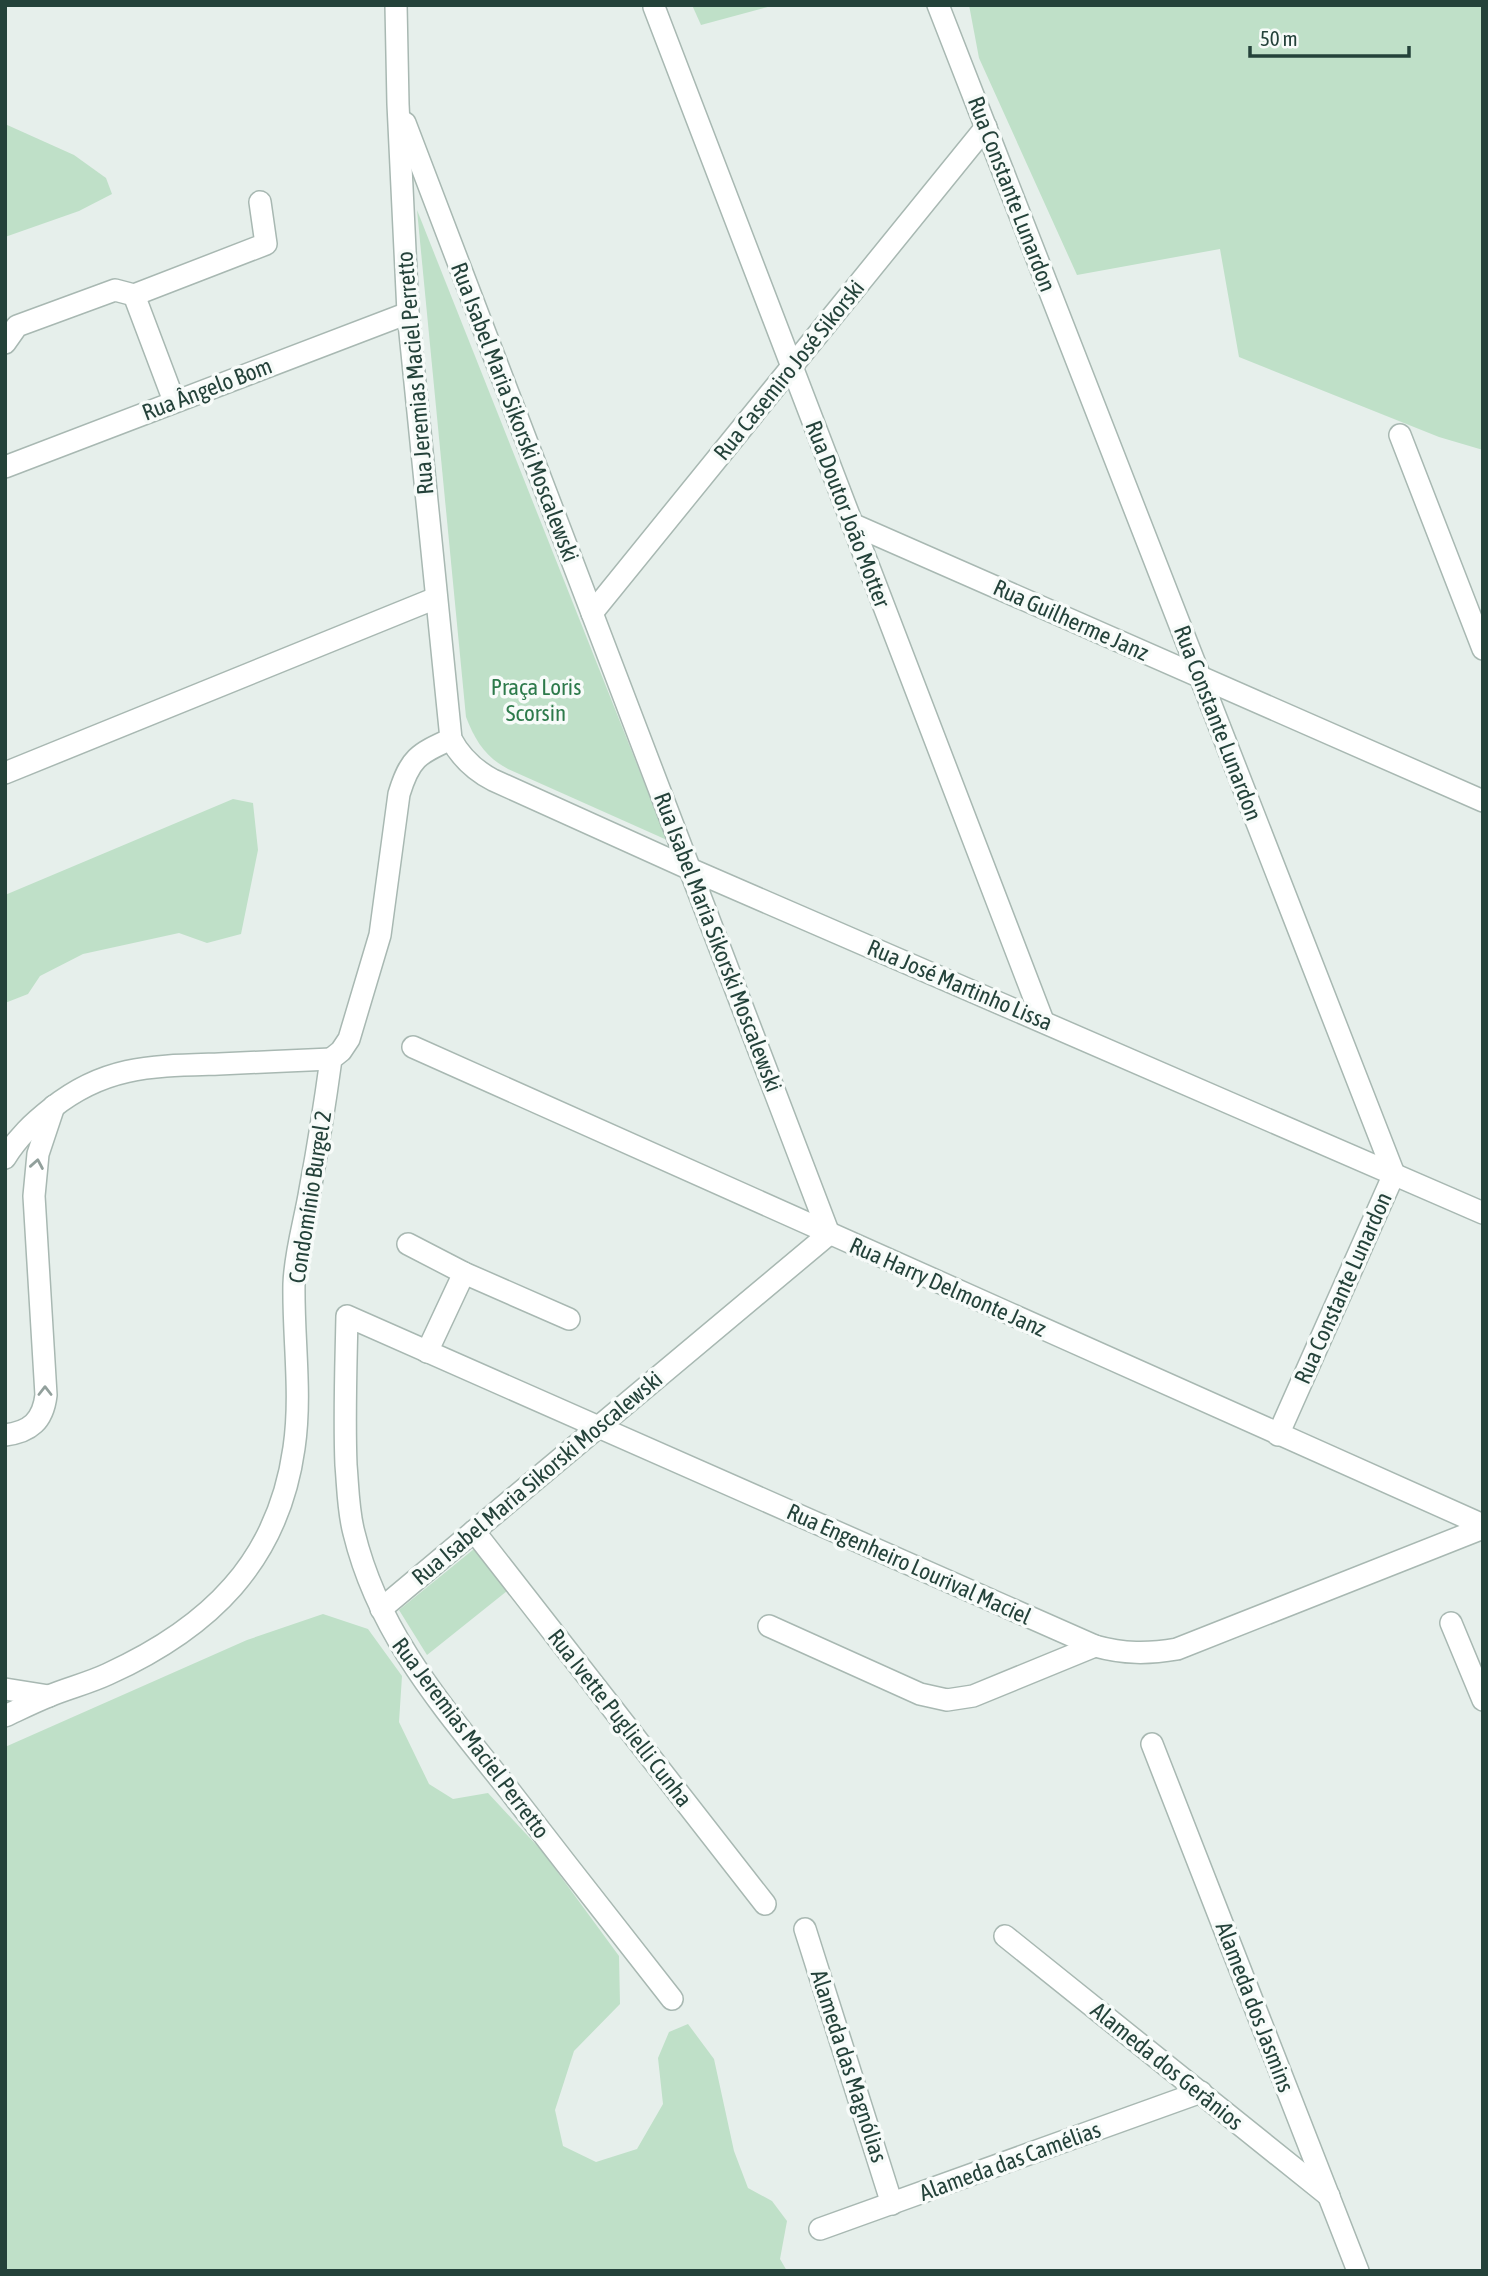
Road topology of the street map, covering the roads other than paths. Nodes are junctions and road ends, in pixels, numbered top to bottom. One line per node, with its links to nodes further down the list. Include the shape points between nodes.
1 (396, 5): 4 (street, Rua Jeremias Maciel Perretto)
2 (938, 5): 5 (street, Rua Constante Lunardon)
3 (654, 6): 10 (street, Rua Doutor João Motter)
4 (398, 104): 8 (street, Rua Jeremias Maciel Perretto); 16 (street, Rua Isabel Maria Sikorski Moscalewski)
5 (986, 127): 10 (street, Rua Casemiro José Sikorski); 18 (street, Rua Constante Lunardon)
6 (260, 202): 7 (street, via 266,244)
7 (134, 295): 9 (street, via 115,290 17,326); 11 (street)
8 (408, 313): 11 (street, Rua Ângelo Bom); 15 (street, Rua Jeremias Maciel Perretto)
9 (5, 344)
10 (792, 367): 14 (street, Rua Doutor João Motter); 16 (street, Rua Casemiro José Sikorski)
11 (174, 401): 13 (street, Rua Ângelo Bom)
12 (1400, 435): 17 (street)
13 (5, 467)
14 (852, 524): 18 (street, Rua Guilherme Janz); 23 (street, Rua Doutor João Motter)
15 (436, 598): 19 (street, Rua Jeremias Maciel Perretto); 20 (street)
16 (592, 613): 22 (street, Rua Isabel Maria Sikorski Moscalewski)
17 (1483, 649)
18 (1200, 676): 21 (street, Rua Guilherme Janz); 28 (street, Rua Constante Lunardon)
19 (451, 739): 22 (street, Rua José Martinho Lissa, via 480,773); 25 (street, Condomínio Burgel 2, via 417,757 405,773 377,946 349,1039)
20 (5, 773)
21 (1483, 801)
22 (690, 869): 23 (street, Rua José Martinho Lissa); 30 (street, Rua Isabel Maria Sikorski Moscalewski)
23 (1043, 1020): 28 (street, Rua José Martinho Lissa)
24 (413, 1046): 30 (street, Rua Harry Delmonte Janz)
25 (331, 1059): 26 (street, via 141,1068 89,1083); 46 (street, Condomínio Burgel 2, via 296,1266 295,1447 279,1512 248,1567 207,1614 141,1658)
26 (54, 1106): 27 (street, via 30,1125); 37 (street, one-way to 26, via 20,1433 44,1410 34,1196 38,1154)
27 (5, 1158)
28 (1394, 1174): 29 (street, Rua José Martinho Lissa); 38 (street, Rua Constante Lunardon)
29 (1483, 1213)
30 (829, 1234): 36 (street, Rua Isabel Maria Sikorski Moscalewski); 38 (street, Rua Harry Delmonte Janz)
31 (408, 1244): 32 (street)
32 (464, 1273): 34 (street); 35 (street)
33 (346, 1316): 35 (street, Rua Engenheiro Lourival Maciel); 41 (street, Rua Jeremias Maciel Perretto, via 348,1490 353,1531)
34 (569, 1320)
35 (427, 1352): 36 (street, Rua Engenheiro Lourival Maciel)
36 (598, 1427): 40 (street, Rua Isabel Maria Sikorski Moscalewski); 44 (street, Rua Engenheiro Lourival Maciel)
37 (5, 1435)
38 (1278, 1435): 39 (street, Rua Harry Delmonte Janz)
39 (1483, 1527): 44 (street, Rua Engenheiro Lourival Maciel, via 1177,1649 1131,1653)
40 (474, 1531): 41 (street, Rua Isabel Maria Sikorski Moscalewski); 50 (street, Rua Ivette Puglielli Cunha)
41 (381, 1609): 53 (street, Rua Jeremias Maciel Perretto, via 424,1681)
42 (1451, 1623): 47 (street)
43 (769, 1626): 44 (street, via 920,1694 947,1700 973,1696)
44 (1095, 1646)
45 (5, 1689): 46 (street)
46 (49, 1696): 48 (street, Condomínio Burgel 2)
47 (1483, 1700)
48 (5, 1716)
49 (1152, 1744): 55 (street, Alameda dos Jasmins)
50 (765, 1904)
51 (805, 1929): 56 (street, Alameda das Magnólias)
52 (1005, 1936): 54 (street, Alameda dos Gerânios)
53 (672, 1999)
54 (1200, 2092): 55 (street, Alameda dos Gerânios); 56 (street, Alameda das Camélias)
55 (1329, 2196): 58 (street, Alameda dos Jasmins)
56 (892, 2204): 57 (street, Alameda das Camélias)
57 (820, 2230)
58 (1358, 2271)

